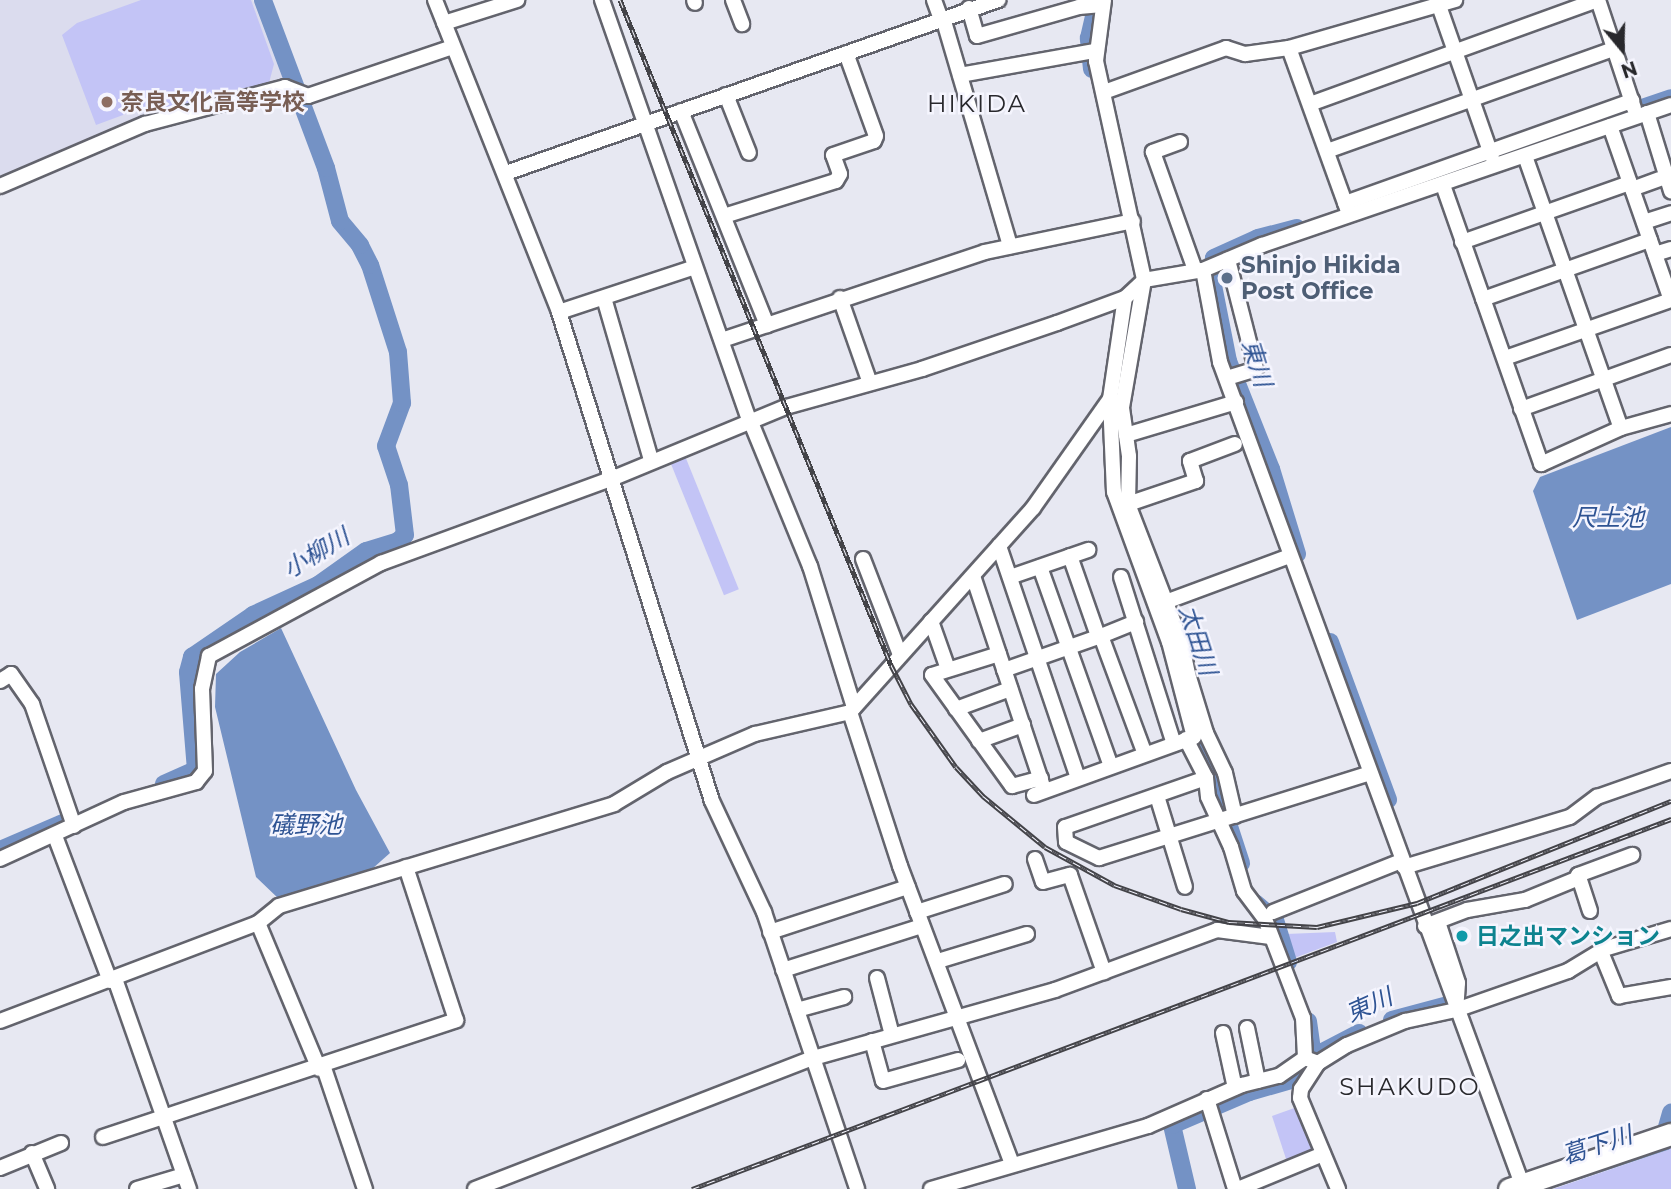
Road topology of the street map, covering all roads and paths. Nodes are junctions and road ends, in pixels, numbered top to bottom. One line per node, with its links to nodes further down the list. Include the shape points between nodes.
1 (435, 0): 13 (street)
2 (517, 0): 13 (street)
3 (602, 0): 29 (street)
4 (733, 0): 14 (street)
5 (934, 0): 12 (street)
6 (998, 0): 11 (street)
7 (1455, 0): 10 (street)
8 (1598, 0): 17 (street); 20 (street)
9 (1103, 2): 11 (street, via 977,36); 18 (street)
10 (1438, 3): 16 (street); 20 (street)
11 (969, 8): 12 (street)
12 (942, 18): 19 (street); 21 (street)
13 (444, 23): 15 (street)
14 (742, 24)
15 (453, 47): 36 (street); 39 (street, via 298,94 285,87 145,124)
16 (1289, 48): 22 (street, via 1245,54 1226,48); 25 (street)
17 (1616, 48): 24 (street); 27 (street)
18 (1095, 51): 21 (street); 22 (street)
19 (846, 52): 23 (street); 45 (street, via 876,136 873,141 833,155 840,174 836,181)
20 (1455, 54): 24 (street); 25 (street)
21 (960, 75): 49 (street)
22 (1104, 92): 46 (street)
23 (726, 95): 28 (street); 33 (street)
24 (1471, 100): 32 (street); 35 (street)
25 (1310, 103): 32 (street)
26 (1671, 104): 27 (street)
27 (1637, 110): 30 (street); 35 (street); 41 (street)
28 (681, 111): 29 (street); 45 (street)
29 (645, 122): 36 (street); 53 (street)
30 (1610, 126): 34 (street); 40 (street)
31 (1180, 142): 54 (street, via 1153,152)
32 (1327, 151): 42 (street)
33 (749, 153)
34 (1525, 156): 35 (street); 43 (street)
35 (1492, 158): 38 (street); 42 (street)
36 (506, 173): 62 (street)
37 (1659, 180): 40 (street)
38 (1443, 185): 42 (street); 48 (street)
39 (0, 186)
40 (1631, 186): 43 (street); 47 (street)
41 (1671, 191)
42 (1348, 210): 52 (street)
43 (1545, 212): 48 (street); 55 (street)
44 (1671, 214): 47 (street)
45 (724, 216): 63 (street)
46 (1133, 221): 49 (street); 56 (street)
47 (1644, 222): 50 (street)
48 (1462, 242): 60 (street)
49 (1010, 246): 58 (street)
50 (1653, 247): 51 (street); 55 (street); 61 (street)
51 (1671, 249)
52 (1223, 262): 54 (street); 68 (street, via 1256,369)
53 (695, 267): 57 (street); 65 (street)
54 (1199, 270): 56 (street); 68 (street)
55 (1565, 271): 60 (street); 64 (street)
56 (1144, 280): 59 (street); 77 (street, via 1124,393)
57 (604, 298): 62 (street); 79 (street)
58 (840, 298): 63 (street); 70 (street)
59 (1125, 298): 70 (street); 71 (street)
60 (1483, 299): 67 (street)
61 (1671, 300): 64 (street)
62 (559, 312): 80 (street)
63 (767, 325): 65 (street)
64 (1586, 330): 67 (street); 69 (street)
65 (722, 340): 75 (street)
66 (1671, 355): 69 (street)
67 (1505, 358): 73 (street)
68 (1233, 376): 72 (street)
69 (1604, 379): 73 (street); 76 (street)
70 (870, 383): 75 (street)
71 (1110, 398): 82 (street, via 1063,470); 91 (street, via 1115,503)
72 (1236, 402): 77 (street); 85 (street)
73 (1521, 409): 76 (street, via 1541,464)
74 (1671, 414): 76 (street)
75 (750, 420): 79 (street); 103 (street, via 810,566)
76 (1621, 428)
77 (1126, 435): 81 (street)
78 (1236, 444): 81 (street, via 1190,461 1196,481)
79 (651, 460): 80 (street)
80 (611, 479): 109 (street); 118 (street, via 392,558 209,656 202,689 205,771 196,782 124,802)
81 (1128, 504): 91 (street)
82 (999, 546): 88 (street); 89 (street)
83 (1088, 550): 84 (street)
84 (1070, 556): 87 (street); 94 (street)
85 (1290, 556): 91 (street); 112 (street)
86 (863, 559): 96 (street)
87 (1040, 567): 89 (street); 95 (street)
88 (972, 576): 92 (street); 97 (street)
89 (1010, 578): 98 (street)
90 (1121, 578): 93 (street)
91 (1161, 604): 107 (street, via 1194,737); 117 (street, via 1206,733 1226,773)
92 (931, 621): 96 (street); 99 (street)
93 (1136, 622): 94 (street); 107 (street)
94 (1100, 636): 95 (street); 108 (street)
95 (1068, 646): 98 (street); 110 (street)
96 (900, 654): 103 (street)
97 (999, 654): 99 (street); 100 (street)
98 (1036, 658): 100 (street); 113 (street)
99 (948, 669): 104 (street, via 932,675)
100 (1004, 670): 102 (street)
101 (0, 681): 118 (street, via 11,674 32,704)
102 (1010, 689): 104 (street); 105 (street)
103 (852, 709): 109 (street, via 755,734); 128 (street)
104 (956, 709): 106 (street)
105 (1023, 725): 106 (street); 115 (street)
106 (979, 741): 115 (street, via 1012,786)
107 (1180, 742): 108 (street); 114 (street)
108 (1145, 754): 110 (street)
109 (699, 757): 125 (street, via 614,804); 136 (street, via 730,849)
110 (1111, 766): 113 (street)
111 (1671, 771): 124 (street, via 1597,797 1570,817)
112 (1370, 773): 117 (street); 124 (street)
113 (1078, 778): 115 (street)
114 (1206, 778): 116 (street); 117 (street, via 1215,815)
115 (1040, 788)
116 (1157, 796): 120 (street); 120 (street, via 1065,827 1066,842 1099,858)
117 (1228, 818): 120 (street); 138 (street, via 1244,891 1265,919)
118 (75, 826): 119 (street)
119 (55, 836): 122 (street); 144 (street)
120 (1170, 838): 129 (street)
121 (1632, 855): 126 (street)
122 (0, 859)
123 (1035, 859): 142 (street, via 1043,882 1070,875)
124 (1406, 865): 131 (street); 134 (street)
125 (406, 867): 133 (street, via 279,906); 158 (street, via 456,1020)
126 (1579, 878): 130 (street); 134 (street, via 1525,900 1494,903)
127 (1005, 884): 132 (street)
128 (908, 887): 132 (street); 136 (street)
129 (1185, 887)
130 (1590, 911)
131 (1273, 912)
132 (919, 919): 140 (street); 141 (street)
133 (258, 923): 144 (street); 158 (street)
134 (1432, 924): 148 (street)
135 (1671, 929): 139 (street)
136 (770, 932): 141 (street)
137 (1027, 934): 140 (street)
138 (1271, 937): 142 (street, via 1217,930); 157 (street, via 1303,1018)
139 (1601, 952): 145 (street, via 1619,996); 148 (street, via 1568,971)
140 (938, 961): 149 (street)
141 (783, 970): 147 (street)
142 (1104, 972): 149 (street)
143 (877, 978): 153 (street)
144 (112, 980): 150 (street); 162 (street)
145 (1671, 987)
146 (844, 997): 147 (street)
147 (797, 1010): 155 (street)
148 (1456, 1010): 157 (street, via 1405,1021); 171 (street)
149 (957, 1015): 153 (street); 168 (street)
150 (0, 1021)
151 (1248, 1028): 159 (street)
152 (1223, 1033): 160 (street)
153 (892, 1035): 154 (street)
154 (872, 1041): 155 (street); 156 (street, via 883,1081)
155 (813, 1058): 176 (street); 177 (street)
156 (958, 1060)
157 (1312, 1061): 159 (street); 167 (street, via 1300,1098)
158 (321, 1069): 162 (street); 175 (street)
159 (1258, 1081): 160 (street)
160 (1235, 1088): 161 (street)
161 (1207, 1099): 168 (street, via 1147,1126); 179 (street)
162 (162, 1118): 164 (street); 170 (street)
163 (1671, 1134): 171 (highway)
164 (103, 1137)
165 (61, 1143): 166 (street)
166 (32, 1153): 169 (street); 172 (street)
167 (1323, 1154): 179 (street); 180 (street)
168 (1011, 1162): 178 (street)
169 (0, 1168)
170 (184, 1175): 173 (street); 174 (street)
171 (1515, 1186)
172 (47, 1189)
173 (137, 1189)
174 (189, 1189)
175 (365, 1189)
176 (475, 1189)
177 (857, 1189)
178 (931, 1189)
179 (1236, 1189)
180 (1338, 1189)

